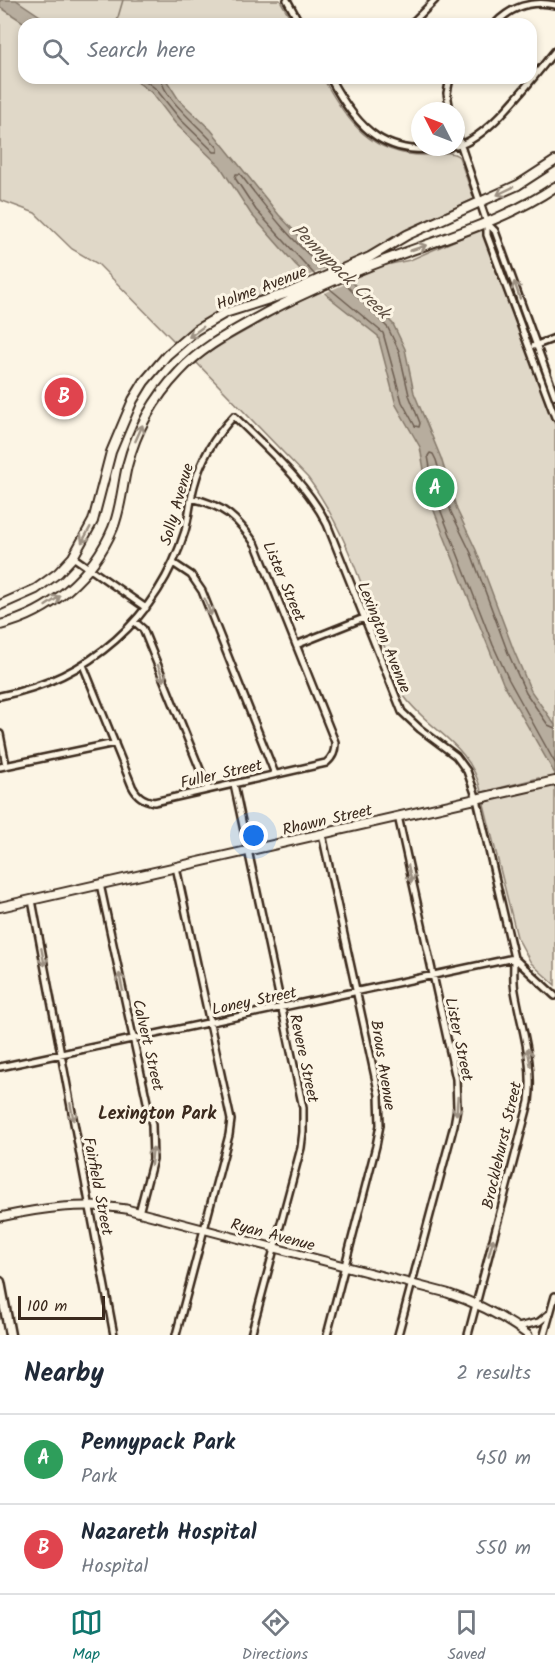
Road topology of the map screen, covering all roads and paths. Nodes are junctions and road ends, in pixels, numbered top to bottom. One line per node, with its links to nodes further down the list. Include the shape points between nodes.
1 (435, 0): 5 (street)
2 (290, 1): 4 (street)
3 (555, 5): 6 (street, via 534,3 517,7)
4 (297, 18)
5 (417, 18)
6 (500, 18)
7 (555, 51): 8 (street)
8 (537, 72)
9 (333, 84): 14 (street, via 347,109 365,129 394,145)
10 (449, 84): 12 (street)
11 (527, 84): 13 (street, via 498,118)
12 (448, 102)
13 (465, 142)
14 (411, 148)
15 (463, 156): 18 (street)
16 (555, 160): 18 (main road, Holme Avenue, one-way to 18)
17 (555, 186): 19 (main road, Holme Avenue)
18 (480, 203): 19 (street); 20 (main road, Holme Avenue, via 407,235)
19 (487, 223): 20 (main road, Holme Avenue, one-way to 19); 23 (street, one-way to 19, via 495,231); 24 (street, via 487,235)
20 (361, 265): 21 (main road, Holme Avenue)
21 (289, 296): 29 (main road, Holme Avenue, one-way to 29, via 225,313 196,330 144,382 115,442 93,521); 31 (main road, Holme Avenue, one-way to 21, via 113,526 139,431 167,386 217,339)
22 (555, 338): 23 (street)
23 (536, 345): 24 (street); 25 (street)
24 (529, 347): 27 (street)
25 (555, 396)
26 (234, 416): 28 (street, Solly Avenue, via 209,448); 36 (street, Lexington Avenue, via 317,505)
27 (555, 417)
28 (192, 498): 30 (street, Solly Avenue); 39 (street, Lister Street, via 224,510 249,535)
29 (73, 557): 31 (street); 32 (main road, Holme Avenue)
30 (173, 563): 34 (street, Solly Avenue); 46 (street, one-way to 46, via 191,575 202,591)
31 (90, 568): 34 (street); 38 (main road, Holme Avenue, one-way to 31, via 56,599)
32 (20, 598): 33 (main road, Holme Avenue); 35 (main road)
33 (0, 605)
34 (146, 608): 37 (street, Solly Avenue)
35 (0, 610)
36 (364, 618): 39 (street); 50 (street, Lexington Avenue, via 402,712 456,756 467,771)
37 (135, 622): 40 (street, Solly Avenue); 49 (street, one-way to 49, via 143,629)
38 (0, 625)
39 (296, 645): 44 (street, Lister Street, via 335,742 331,758)
40 (83, 665): 41 (street, Solly Avenue, via 52,682); 43 (street)
41 (0, 696)
42 (0, 734): 45 (street)
43 (116, 743): 45 (street); 49 (street, Fuller Street, via 140,797 154,802)
44 (318, 764): 46 (street, Fuller Street)
45 (3, 766)
46 (275, 774): 48 (street, Fuller Street)
47 (555, 781): 50 (main road, Rhawn Street)
48 (234, 784): 49 (street, Fuller Street); 53 (street, Revere Street)
49 (208, 789)
50 (477, 799): 51 (main road, Rhawn Street); 58 (street, Lexington Avenue)
51 (398, 816): 52 (main road, Rhawn Street); 59 (street, Lister Street, one-way to 59)
52 (322, 834): 53 (main road, Rhawn Street); 60 (street, Brous Avenue)
53 (248, 851): 54 (main road, Rhawn Street); 62 (street, Revere Street)
54 (176, 867): 55 (main road, Rhawn Street); 63 (street)
55 (100, 884): 56 (main road, Rhawn Street); 64 (street, Calvert Street, one-way to 55)
56 (32, 900): 57 (main road, Rhawn Street); 65 (street, Fairfield Street, one-way to 65)
57 (0, 907)
58 (514, 958): 59 (street, Loney Street); 61 (street); 76 (street, Brocklehurst Street, one-way to 58, via 529,1102 530,1064 514,988)
59 (432, 975): 60 (street, Loney Street); 74 (street, Lister Street, one-way to 74, via 456,1079 457,1108)
60 (357, 992): 62 (street, Loney Street); 72 (street, Brous Avenue, via 379,1095 380,1125)
61 (555, 996)
62 (282, 1008): 63 (street, Loney Street); 71 (street, Revere Street, via 303,1108 303,1132)
63 (210, 1023): 64 (street, Loney Street); 70 (street, via 231,1127)
64 (134, 1039): 65 (street, Loney Street); 68 (street, Calvert Street, one-way to 64, via 153,1159 153,1135)
65 (61, 1054): 66 (street, Loney Street); 67 (street, Fairfield Street, one-way to 67)
66 (0, 1067)
67 (89, 1205): 68 (street, Ryan Avenue); 69 (street, Ryan Avenue, via 39,1208); 80 (street, Fairfield Street)
68 (139, 1213): 70 (street, Ryan Avenue)
69 (0, 1217)
70 (204, 1229): 71 (street, Ryan Avenue); 81 (street)
71 (274, 1248): 72 (street, Ryan Avenue); 82 (street, Revere Street)
72 (345, 1267): 74 (street, Ryan Avenue); 83 (street, Brous Avenue)
73 (0, 1282): 79 (highway)
74 (411, 1284): 76 (street, Ryan Avenue); 84 (street, Lister Street)
75 (555, 1296): 77 (street)
76 (476, 1303): 78 (street, Ryan Avenue); 85 (street, Brocklehurst Street)
77 (551, 1312): 78 (street, via 539,1322); 87 (street)
78 (518, 1327): 86 (street, Ryan Avenue)
79 (10, 1335)
80 (114, 1335)
81 (176, 1335)
82 (251, 1335)
83 (327, 1335)
84 (398, 1335)
85 (468, 1335)
86 (528, 1335)
87 (544, 1335)

